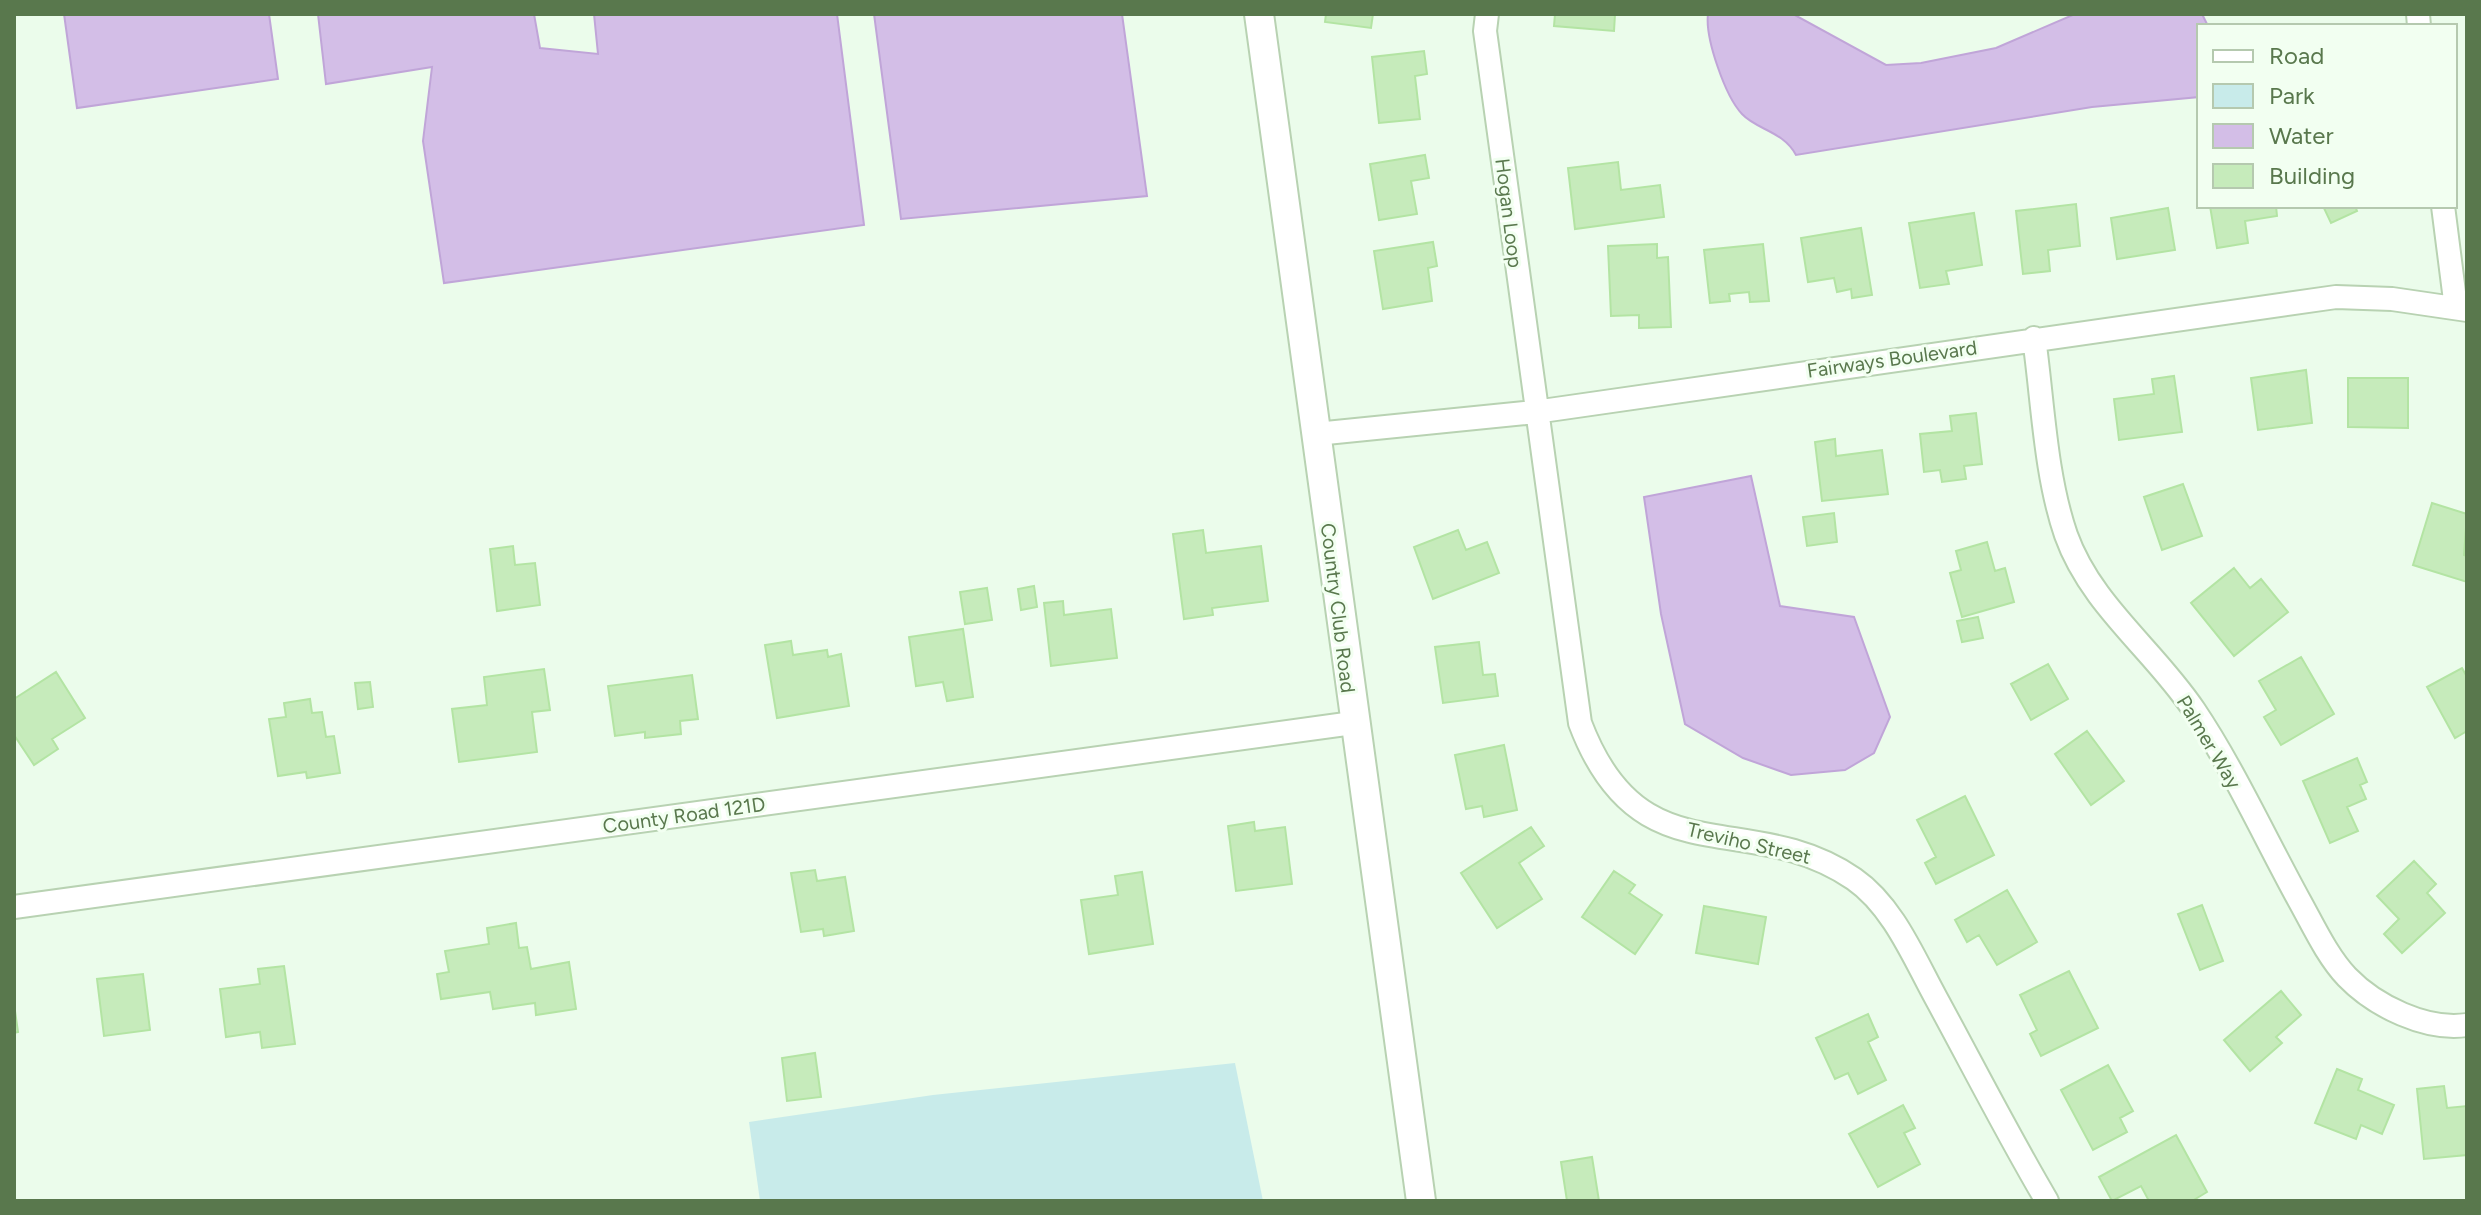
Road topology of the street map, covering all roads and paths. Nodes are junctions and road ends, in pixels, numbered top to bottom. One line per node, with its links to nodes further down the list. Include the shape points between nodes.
1 (1259, 14): 7 (street, Country Club Road)
2 (1487, 14): 6 (street, Hogan Loop)
3 (2443, 208): 4 (street)
4 (2461, 309): 5 (street, Fairways Boulevard, via 2336,297)
5 (2034, 338): 6 (street, Fairways Boulevard); 10 (street, Palmer Way, via 2055,491 2079,566 2194,710 2318,935 2347,977 2386,1007 2423,1020)
6 (1535, 412): 7 (street, Fairways Boulevard); 12 (street, Treviho Street, via 1580,723 1607,780 1659,821 1698,834 1793,851 1856,880 1898,928)
7 (1316, 434): 8 (street, Country Club Road)
8 (1353, 723): 9 (street, County Road 121D); 11 (street, Country Club Road)
9 (14, 907)
10 (2467, 1025)
11 (1421, 1201)
12 (2047, 1201)

